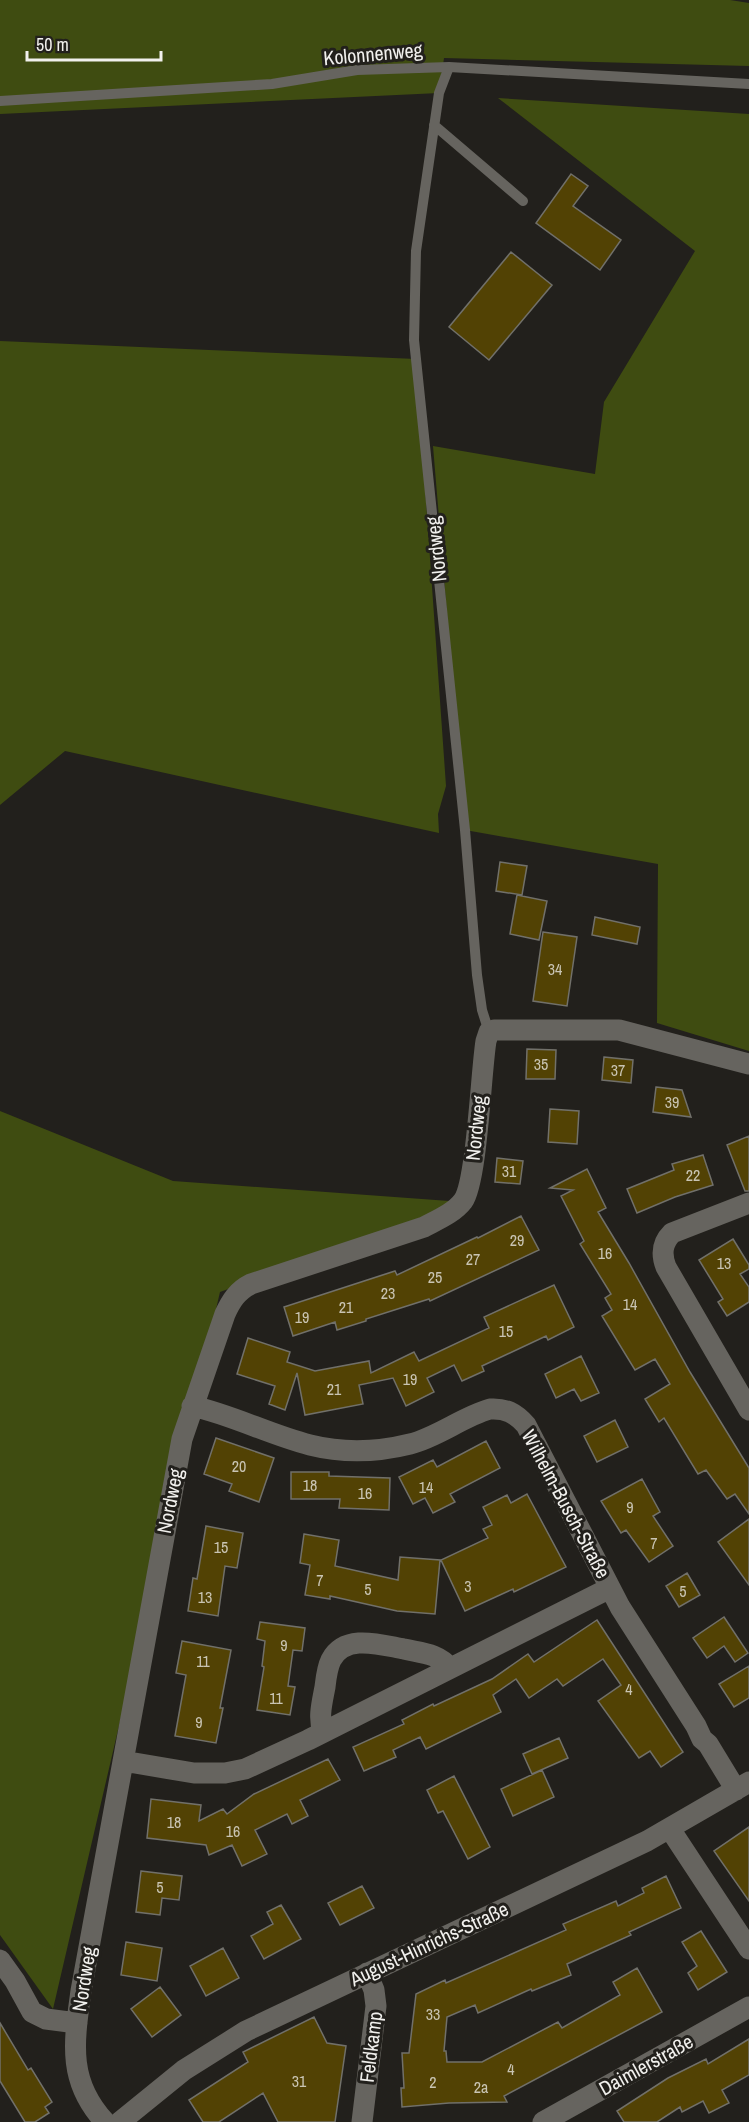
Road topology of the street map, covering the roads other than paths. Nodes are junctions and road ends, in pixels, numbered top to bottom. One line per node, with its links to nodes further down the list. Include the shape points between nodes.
1 (449, 67): 2 (lane, Kolonnenweg); 3 (lane, Kolonnenweg, via 357,70 272,84); 4 (lane, Nordweg, via 439,93)
2 (749, 84)
3 (0, 101)
4 (434, 125): 5 (lane); 6 (lane, Nordweg, via 416,251 414,340 477,975)
5 (523, 201)
6 (489, 1032): 7 (street, via 619,1030); 9 (street, Nordweg, via 472,1172 463,1201 424,1227 244,1287 229,1305)
7 (749, 1064)
8 (749, 1203): 10 (street, via 672,1233 664,1244 663,1256)
9 (192, 1406): 11 (street, Wilhelm-Busch-Straße, via 308,1444 355,1450 410,1444 483,1411 509,1411 525,1425); 14 (street, Nordweg, via 182,1439)
10 (749, 1410)
11 (610, 1588): 12 (street); 15 (street, Wilhelm-Busch-Straße, via 698,1733)
12 (450, 1668): 13 (street); 13 (street, via 429,1654 367,1643 346,1646 335,1654 328,1668 320,1713)
13 (323, 1732): 14 (street, via 255,1766 225,1773 194,1773)
14 (123, 1761): 21 (street, Nordweg)
15 (743, 1786): 16 (street, August-Hinrichs-Straße)
16 (670, 1829): 17 (street); 19 (street, August-Hinrichs-Straße)
17 (749, 1949)
18 (0, 1960): 21 (street, via 32,2012 45,2019)
19 (367, 1974): 23 (street, August-Hinrichs-Straße, via 227,2042 184,2070); 24 (street, Feldkamp, via 376,2010)
20 (749, 2007): 25 (street, Daimlerstraße)
21 (77, 2023): 22 (street, Nordweg, via 77,2073 86,2095)
22 (105, 2122)
23 (120, 2122)
24 (362, 2122)
25 (543, 2122)

